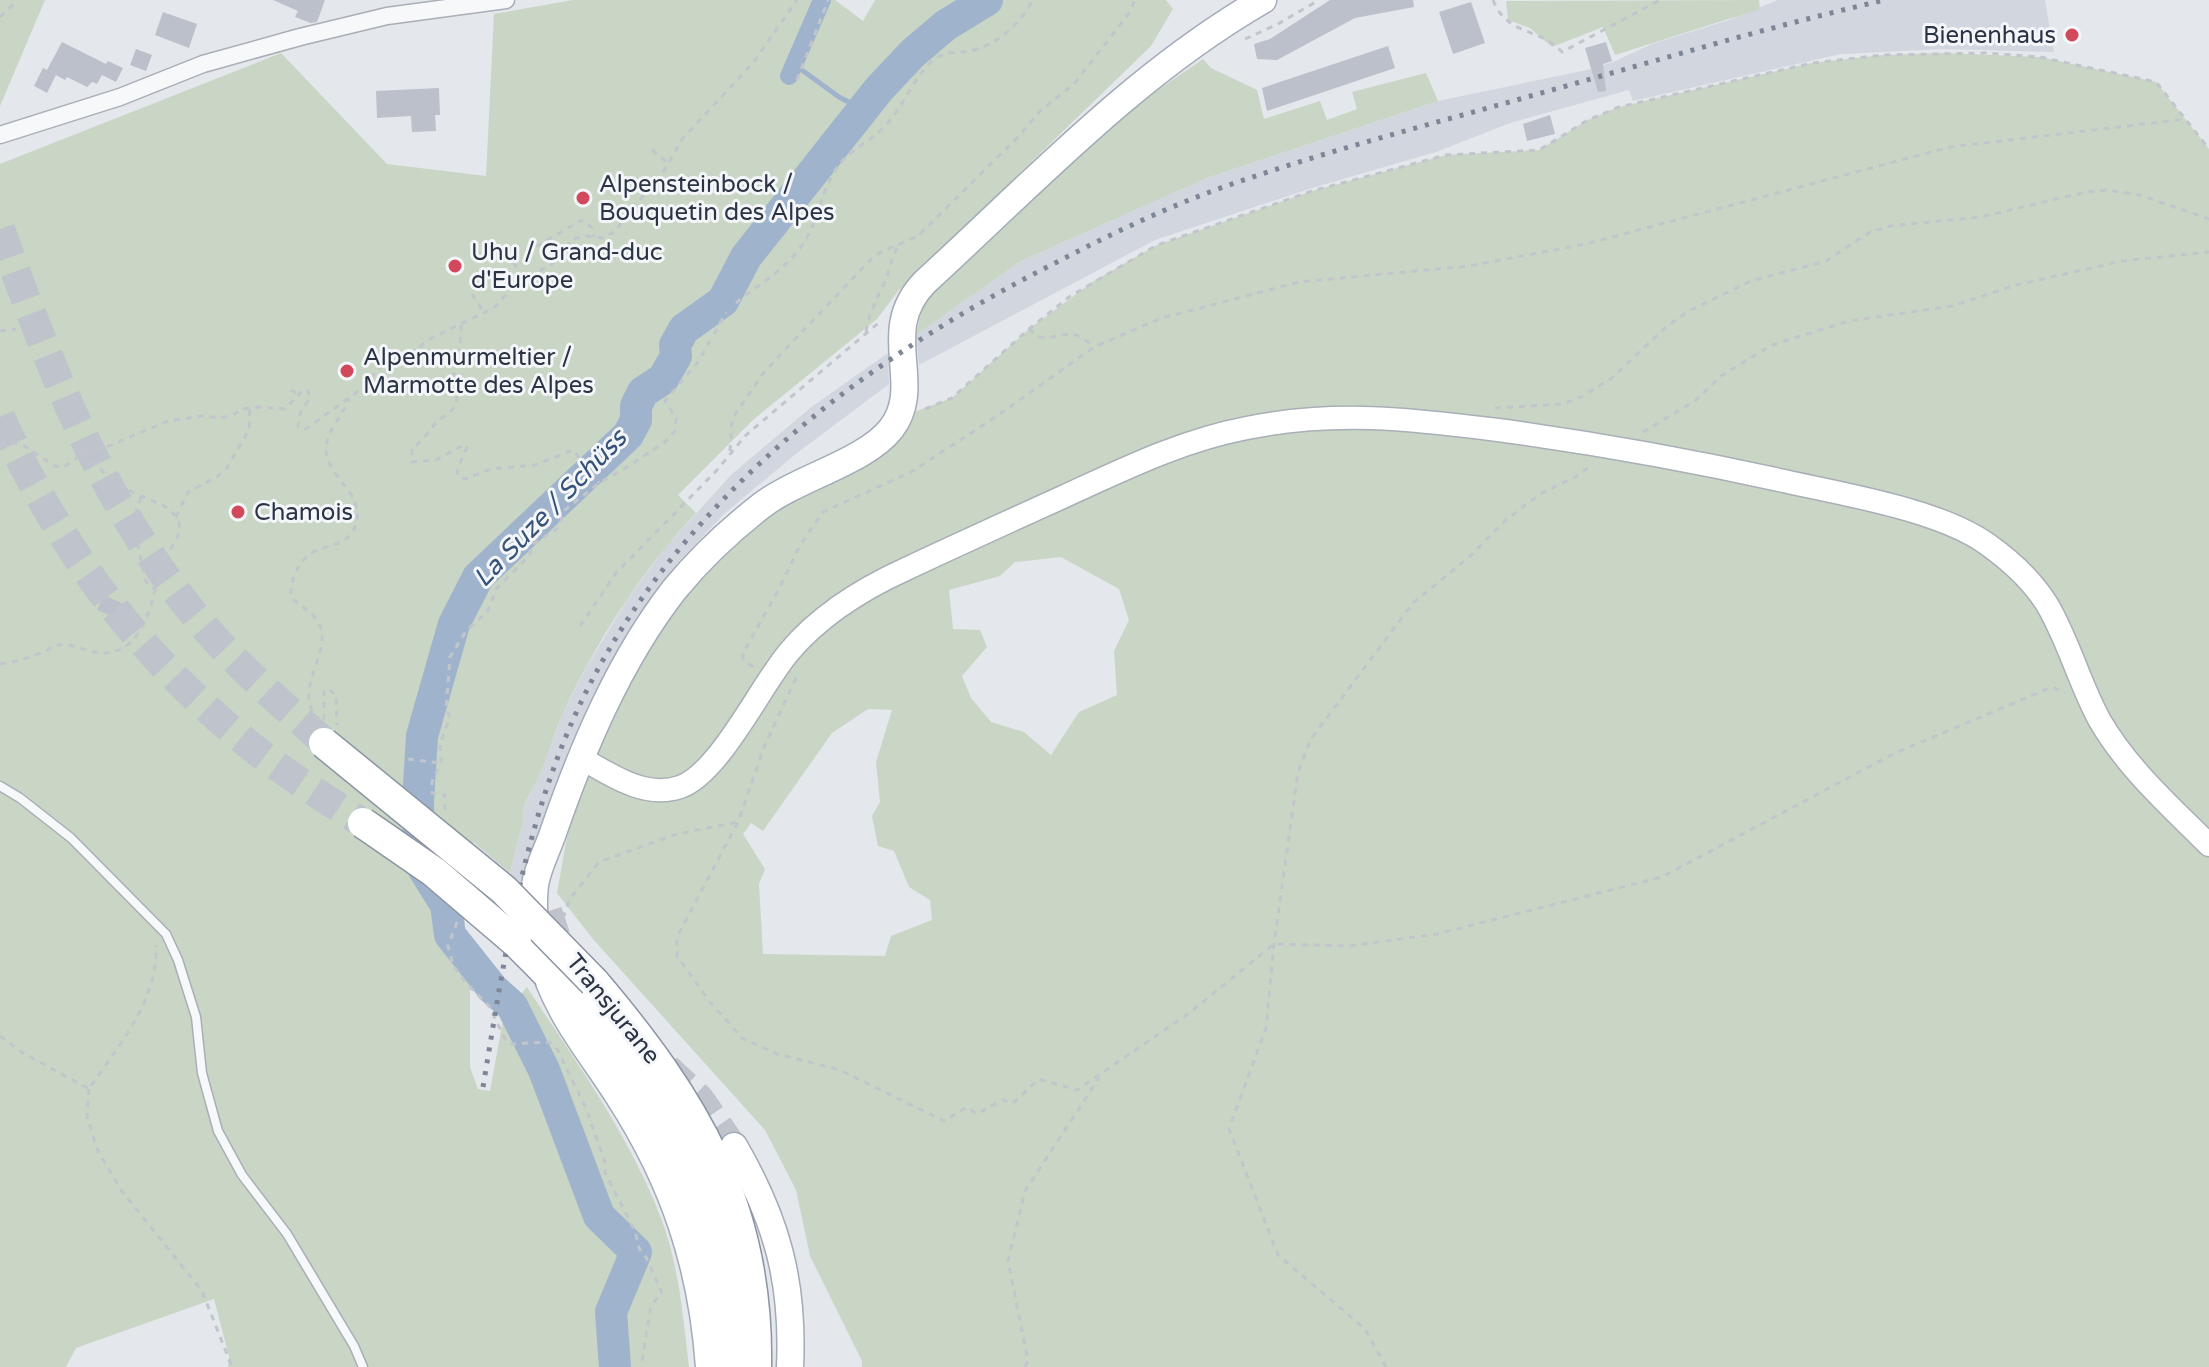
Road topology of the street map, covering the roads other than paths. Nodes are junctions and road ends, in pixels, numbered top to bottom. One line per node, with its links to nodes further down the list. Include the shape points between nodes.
1 (506, 0): 3 (street, via 387,16 300,37 203,64)
2 (1263, 0): 5 (main road, via 1152,75 915,292 902,324 904,392 898,418 888,432 777,494 690,570 637,646)
3 (0, 135)
4 (327, 738): 15 (highway, Transjurane, bridge, via 528,913 594,982 667,1076 704,1135 737,1212 751,1275)
5 (581, 758): 8 (main road); 9 (street, via 643,788 660,791 689,783 708,767 769,678 816,624 870,587 1118,472 1213,436 1297,420 1387,417 1618,447 1857,497 1950,524 1984,542 2029,579 2050,609 2101,722 2137,773)
6 (0, 786): 12 (lane, via 71,838 158,926 178,960 196,1017 202,1073 218,1131 242,1175 287,1234)
7 (361, 822): 14 (highway, Transjurane, bridge, via 434,872 524,949 582,1010 647,1095 681,1151 702,1202 720,1272)
8 (552, 835): 10 (main road); 13 (main road, via 533,900 539,951 551,988 578,1037 664,1177 698,1277)
9 (2209, 845)
10 (559, 912)
11 (734, 1146): 16 (main road, via 761,1195 782,1253 790,1300)
12 (363, 1367)
13 (709, 1367)
14 (729, 1367)
15 (756, 1367)
16 (790, 1367)

